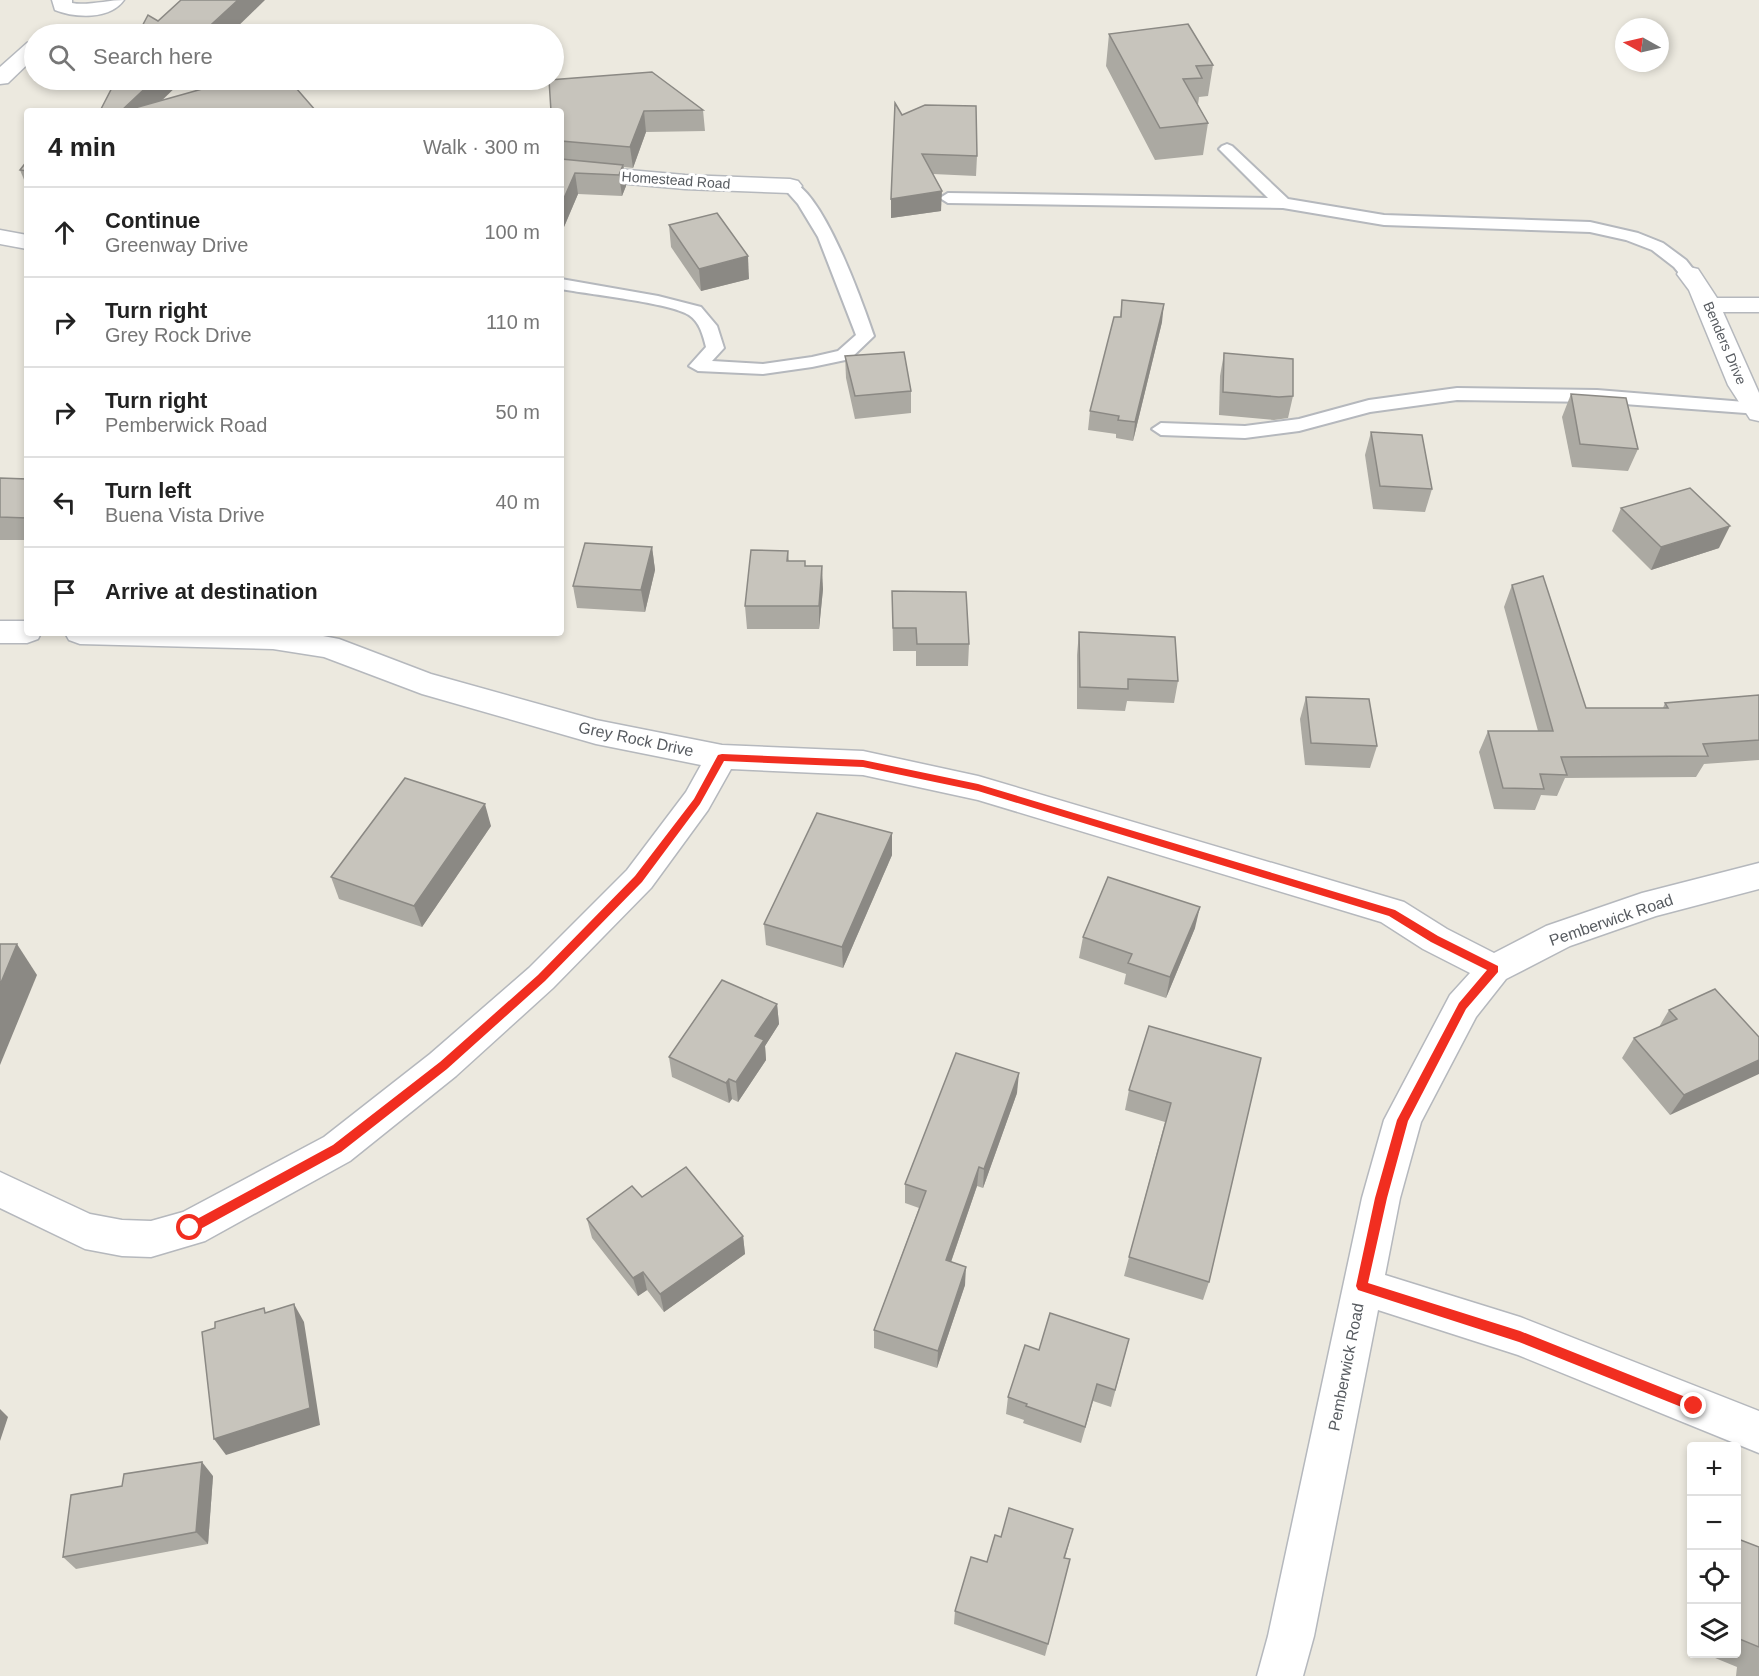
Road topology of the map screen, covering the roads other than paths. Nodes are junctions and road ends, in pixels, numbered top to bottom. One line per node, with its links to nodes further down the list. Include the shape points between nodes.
1 (114, 0): 2 (street, via 87,10)
2 (67, 5): 3 (street)
3 (57, 24)
4 (24, 56): 5 (street)
5 (0, 78)
6 (1227, 149): 10 (lane)
7 (564, 171): 8 (street, Homestead Road)
8 (790, 186): 14 (lane, via 808,204 847,284 865,336 844,355 763,369 698,366 715,348 708,326 695,311)
9 (948, 198): 10 (lane)
10 (1283, 203): 13 (lane, via 1384,220 1559,224 1610,231 1661,248)
11 (0, 237): 12 (street)
12 (24, 241)
13 (1689, 274): 15 (street, Benders Drive)
14 (564, 285)
15 (1709, 305): 16 (street); 17 (street, Benders Drive, via 1741,385)
16 (1759, 305)
17 (1758, 411): 18 (lane, via 1597,396 1457,394 1369,406 1299,425 1245,432)
18 (1161, 429)
19 (0, 632): 20 (street)
20 (24, 632)
21 (196, 636): 22 (street, Grey Rock Drive, via 273,638 328,647 422,683 596,732)
22 (722, 757): 24 (street, Grey Rock Drive, via 863,763 978,788 1392,912); 25 (street, via 697,801 631,887 541,978 443,1065 337,1149 190,1228 151,1239 85,1231)
23 (1759, 876): 24 (street, Pemberwick Road, via 1654,903 1558,936)
24 (1494, 969): 26 (street, Pemberwick Road, via 1463,1006 1403,1120)
25 (0, 1189)
26 (1362, 1286): 27 (street, via 1520,1336); 28 (street, Pemberwick Road)
27 (1759, 1432)
28 (1280, 1676)

